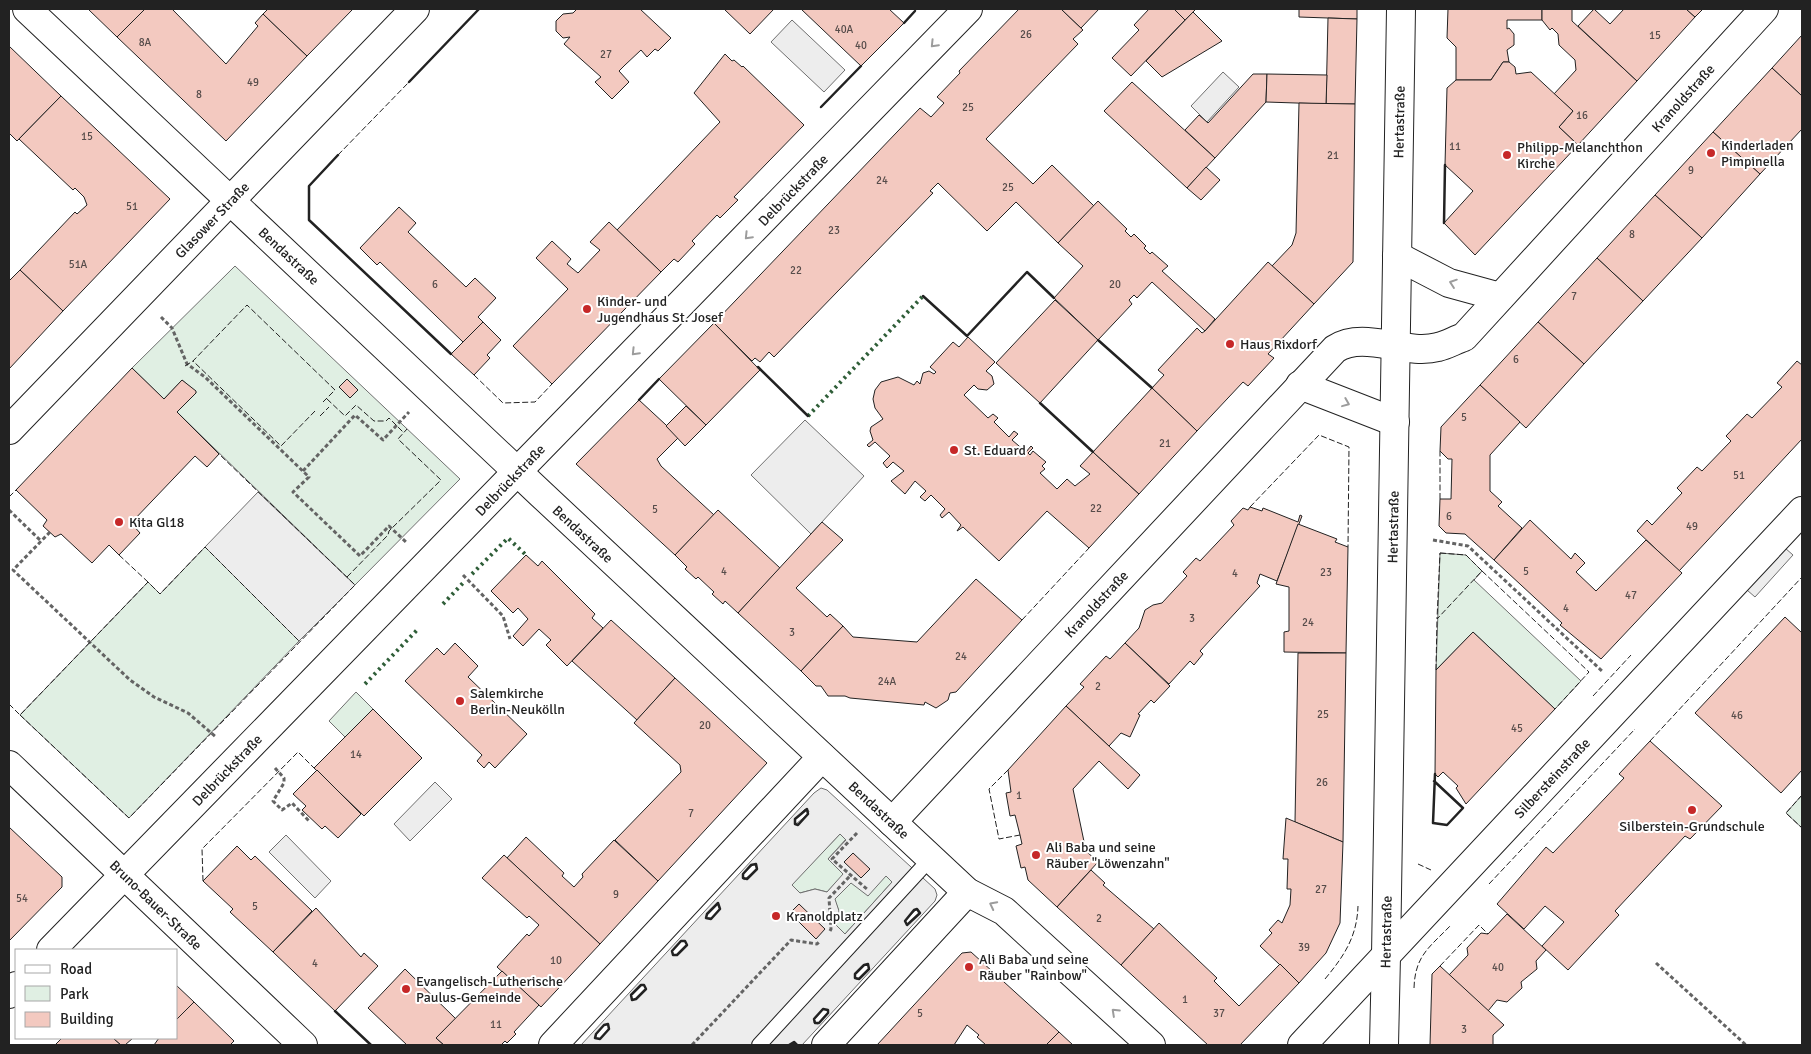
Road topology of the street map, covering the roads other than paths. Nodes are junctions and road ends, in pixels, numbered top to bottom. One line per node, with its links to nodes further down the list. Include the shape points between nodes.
1 (27, 9): 6 (street, Bendastraße)
2 (415, 9): 6 (street, Glasower Straße)
3 (968, 9): 13 (street, Delbrückstraße, one-way to 13)
4 (1401, 9): 7 (street, Hertastraße)
5 (1764, 9): 8 (street, Kranoldstraße)
6 (230, 201): 12 (street, Glasower Straße); 13 (street, Bendastraße)
7 (1397, 256): 8 (street, one-way to 7, via 1449,283); 9 (street, Hertastraße)
8 (1500, 297): 9 (street, Kranoldstraße, via 1464,337 1437,348)
9 (1396, 346): 10 (street, Kranoldstraße, via 1345,343); 11 (street, Hertastraße)
10 (1300, 385): 11 (street, one-way to 11); 17 (street, Kranoldstraße)
11 (1395, 422): 22 (street, Hertastraße)
12 (9, 430)
13 (518, 472): 15 (street, Bendastraße); 19 (street, Delbrückstraße)
14 (1802, 511): 22 (street, Silbersteinstraße)
15 (822, 757): 17 (street, Bendastraße); 24 (street)
16 (9, 765): 19 (street, Bruno-Bauer-Straße)
17 (892, 822): 18 (street, Bendastraße)
18 (931, 858): 20 (street, Bendastraße); 25 (lane)
19 (125, 875): 21 (street, Delbrückstraße); 23 (street, Bruno-Bauer-Straße)
20 (968, 892): 26 (street); 27 (street, Bendastraße, one-way to 20, via 1004,911)
21 (52, 949)
22 (1386, 956): 28 (street, Silbersteinstraße); 29 (street, Hertastraße)
23 (303, 1045)
24 (554, 1045)
25 (759, 1045)
26 (826, 1045)
27 (1150, 1045)
28 (1302, 1045)
29 (1384, 1045)

